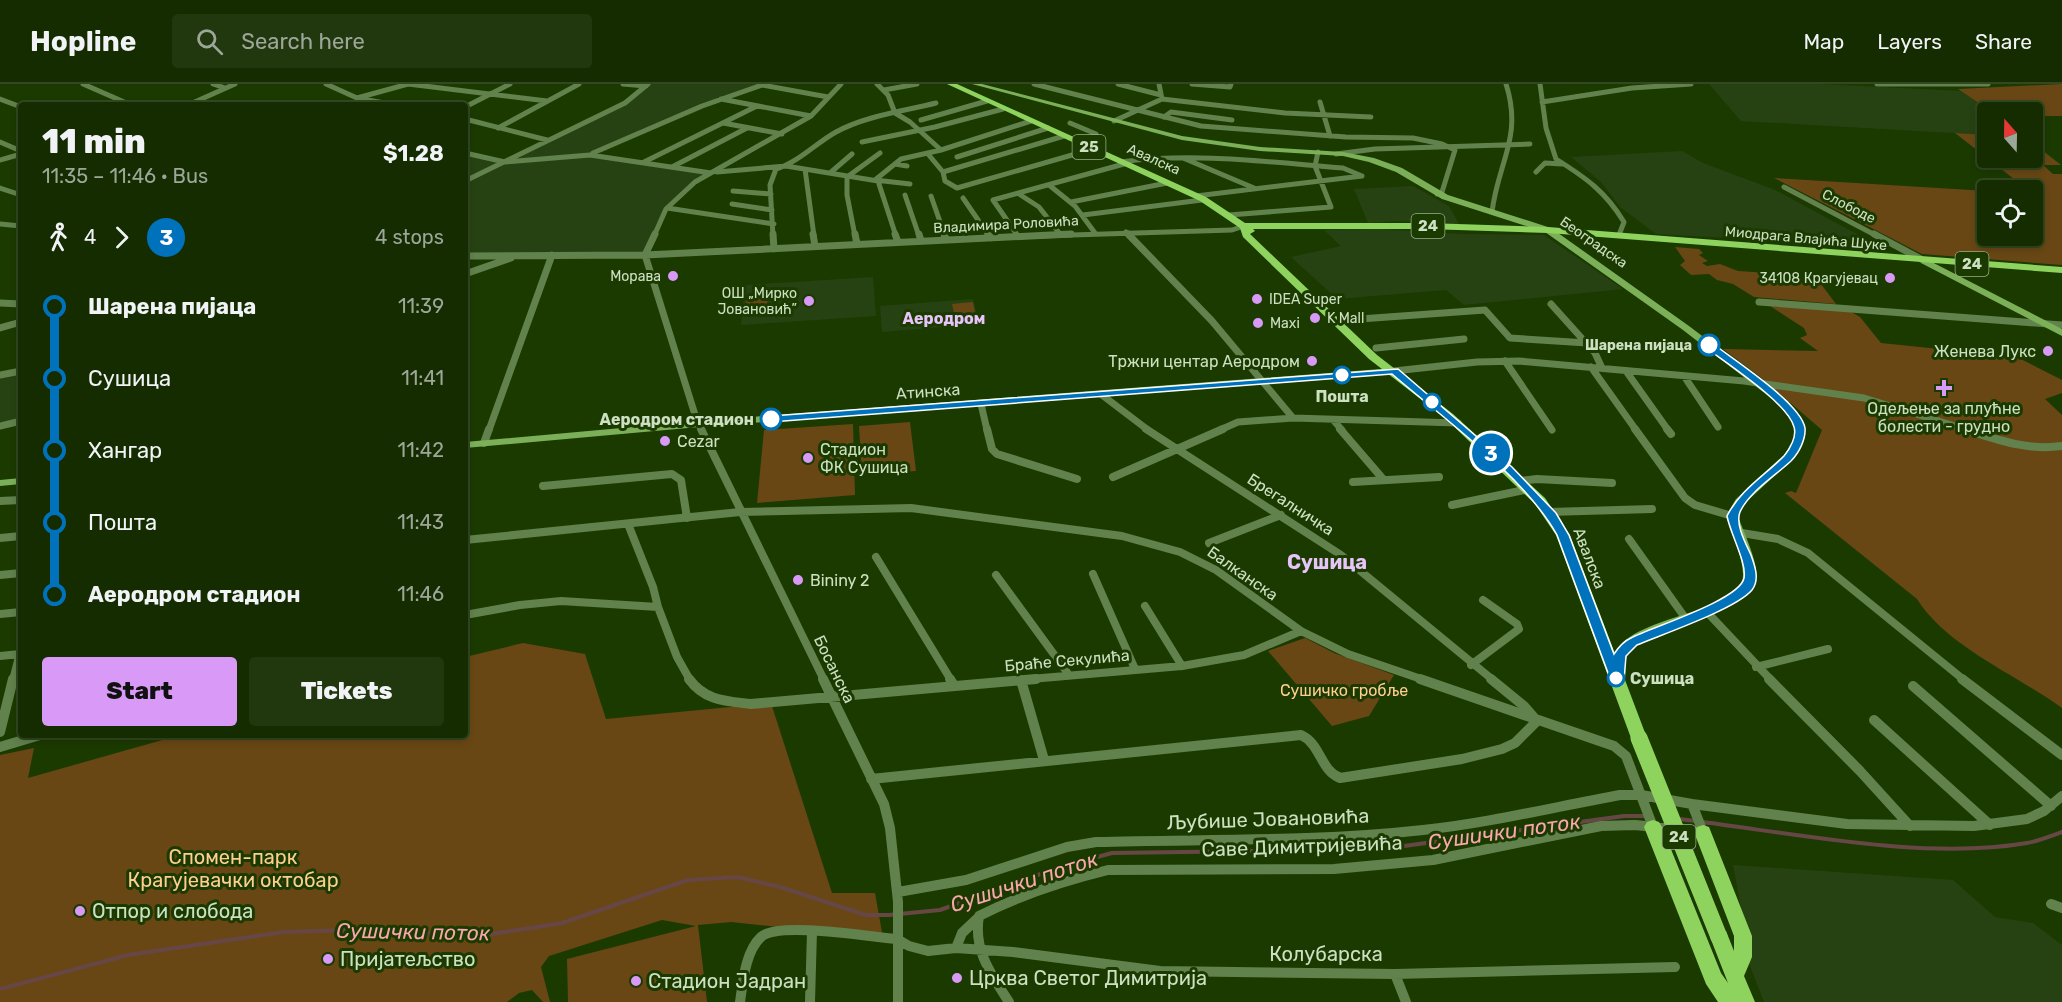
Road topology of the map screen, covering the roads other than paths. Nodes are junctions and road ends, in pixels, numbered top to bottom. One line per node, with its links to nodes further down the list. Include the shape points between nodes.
1 (83, 84): 37 (street)
2 (213, 84): 27 (street)
3 (235, 84): 27 (street)
4 (326, 84): 32 (street)
5 (408, 84): 29 (street); 32 (street)
6 (510, 84): 29 (street)
7 (579, 84): 36 (street)
8 (623, 84): 25 (street)
9 (840, 84): 30 (street)
10 (877, 84): 28 (street)
11 (917, 84): 28 (street)
12 (951, 84): 35 (main road, 25)
13 (962, 84): 35 (main road, 25)
14 (975, 84): 55 (street, Београдска)
15 (1034, 84): 47 (street)
16 (1118, 84): 31 (street)
17 (1159, 84): 31 (street)
18 (1192, 84): 19 (street)
19 (1231, 84)
20 (1506, 84): 71 (street, via 1512,111)
21 (1540, 84): 41 (street)
22 (1690, 84): 41 (street, via 1632,88)
23 (1877, 84): 24 (street)
24 (1988, 84)
25 (647, 85): 68 (street, via 625,103)
26 (763, 85): 30 (street); 34 (street)
27 (225, 88): 38 (street)
28 (884, 90): 48 (street)
29 (494, 93): 36 (street); 44 (street)
30 (828, 97): 49 (street)
31 (1161, 97): 47 (street); 50 (street)
32 (357, 98): 39 (street)
33 (0, 99): 43 (street)
34 (721, 99): 45 (street); 81 (street)
35 (984, 100): 46 (main road, Авалска / 25); 54 (street)
36 (547, 101): 60 (street)
37 (124, 102)
38 (195, 102)
39 (379, 102)
40 (1320, 102): 50 (street)
41 (1542, 102): 92 (street, via 1552,147)
42 (936, 103): 48 (street)
43 (18, 105)
44 (468, 105)
45 (757, 106): 49 (street); 58 (street)
46 (1003, 109): 57 (main road, Авалска / 25); 63 (street)
47 (1137, 110): 51 (street); 55 (street)
48 (895, 113): 63 (street); 93 (street, via 841,130)
49 (811, 116): 64 (street)
50 (1324, 116): 52 (street); 67 (street)
51 (1164, 117): 56 (street, via 1172,112); 67 (street, via 1230,130)
52 (1371, 117)
53 (468, 120): 60 (street)
54 (921, 120)
55 (1114, 120): 77 (street, Београдска, via 1202,141)
56 (1232, 120)
57 (1031, 121): 62 (main road, Авалска / 25); 75 (street)
58 (723, 123): 61 (street); 89 (street)
59 (1070, 123): 65 (street)
60 (498, 128): 68 (street)
61 (747, 128): 64 (street); 96 (street)
62 (1048, 128): 66 (main road, Авалска / 25); 86 (street)
63 (918, 131): 70 (street); 75 (street)
64 (782, 134): 99 (street)
65 (1096, 134)
66 (1064, 136): 74 (main road, Авалска / 25); 100 (street)
67 (1330, 136): 73 (street, via 1413,138)
68 (547, 140): 88 (street)
69 (0, 142): 76 (street)
70 (862, 142)
71 (1509, 144): 72 (street); 73 (street); 125 (street)
72 (1530, 144)
73 (1448, 146): 84 (street); 116 (street, via 1455,152 1442,192)
74 (1093, 149): 90 (main road, Авалска / 25); 100 (street, via 957,188 945,181)
75 (941, 150): 83 (street)
76 (18, 151)
77 (1318, 152): 84 (street, Београдска); 95 (street)
78 (880, 153): 102 (street)
79 (18, 154): 87 (street)
80 (468, 154): 88 (street)
81 (590, 154): 88 (street); 89 (street)
82 (852, 154): 101 (street)
83 (928, 154): 91 (street, via 901,159); 100 (street)
84 (1336, 154): 116 (street, Београдска, via 1389,166)
85 (1180, 156): 90 (street); 95 (street); 111 (street)
86 (957, 157)
87 (0, 160)
88 (505, 162): 103 (street)
89 (644, 162): 96 (street)
90 (1122, 163): 106 (main road, Авалска / 25); 108 (street)
91 (895, 164): 94 (street); 104 (street)
92 (1562, 164): 98 (street, via 1545,163); 136 (street, via 1590,180 1618,211 1624,222)
93 (786, 166): 97 (street); 99 (street); 114 (street, via 776,169)
94 (906, 166)
95 (1315, 166): 105 (street); 105 (street, via 1347,169 1362,176)
96 (671, 167): 99 (street)
97 (805, 169): 101 (street); 143 (street)
98 (1536, 171)
99 (712, 172): 123 (street)
100 (943, 172)
101 (830, 173): 102 (street)
102 (847, 177): 104 (street); 142 (street)
103 (468, 180)
104 (877, 180): 107 (street); 141 (street)
105 (1321, 181): 111 (street); 127 (street, via 1331,207)
106 (1167, 183): 120 (main road, Авалска / 25); 121 (street)
107 (910, 184)
108 (1049, 185): 115 (street); 121 (street)
109 (1784, 187): 149 (street, Слободе)
110 (0, 188): 113 (street)
111 (1254, 189): 120 (street)
112 (733, 191): 114 (street)
113 (18, 194)
114 (771, 194): 124 (street)
115 (1019, 194): 135 (street, via 1039,207); 137 (street, via 993,200)
116 (1437, 194): 125 (street, Београдска)
117 (905, 195): 140 (street)
118 (931, 196): 139 (street)
119 (963, 198): 138 (street)
120 (1200, 198): 126 (street); 127 (main road, Авалска / 25)
121 (1071, 202): 126 (street)
122 (732, 204): 124 (street)
123 (667, 208): 129 (street); 146 (street)
124 (772, 210): 129 (street)
125 (1492, 212): 132 (street, Београдска)
126 (1083, 215): 134 (street)
127 (1229, 215): 131 (main road, Авалска / 25)
128 (0, 224): 130 (street)
129 (774, 224): 144 (street)
130 (18, 226)
131 (1244, 226): 132 (main road, Владимира Роловића / 24); 133 (street, Владимира Роловића, via 1232,230); 157 (main road, Авалска / 24); 170 (main road, Авалска / 24, via 1254,243 1373,357)
132 (1548, 230): 136 (main road, Миодрага Влајића Шуке / 24); 175 (street, Београдска)
133 (1126, 232): 134 (street, Владимира Роловића); 174 (street, via 1212,321)
134 (1095, 233): 135 (street, Владимира Роловића)
135 (1060, 234): 137 (street, Владимира Роловића)
136 (1619, 235): 149 (main road, Миодрага Влајића Шуке / 24)
137 (1018, 236): 138 (street, Владимира Роловића)
138 (991, 238): 139 (street, Владимира Роловића)
139 (946, 240): 140 (street, Владимира Роловића)
140 (921, 241): 141 (street, Владимира Роловића)
141 (898, 242): 142 (street, Владимира Роловића)
142 (857, 244): 143 (street, Владимира Роловића)
143 (815, 246): 144 (street, Владимира Роловића)
144 (774, 249): 146 (street, Владимира Роловића)
145 (552, 255): 146 (street, Владимира Роловића); 148 (street, Владимира Роловића); 187 (street)
146 (645, 255): 182 (street, Босанска)
147 (468, 256): 148 (street, Владимира Роловића)
148 (517, 256): 151 (street)
149 (1924, 261): 150 (main road, Миодрага Влајића Шуке / 24); 159 (street, Слободе)
150 (2062, 270)
151 (468, 273)
152 (1759, 302): 159 (street)
153 (0, 303): 154 (street)
154 (18, 304)
155 (1551, 304): 164 (street)
156 (1485, 310): 157 (street); 164 (street, via 1510,338)
157 (1346, 320): 165 (main road, Авалска / 24)
158 (18, 323): 161 (street)
159 (2044, 324): 160 (street); 162 (street, Слободе)
160 (2062, 325)
161 (0, 328)
162 (2062, 333)
163 (1464, 339): 165 (street)
164 (1587, 343): 168 (street)
165 (1376, 348): 170 (main road, Авалска / 24)
166 (1505, 361): 167 (street); 170 (street); 185 (street)
167 (1592, 367): 168 (street); 208 (street, via 1685,498 1701,508)
168 (1602, 369): 169 (street)
169 (1626, 370): 173 (street); 186 (street)
170 (1394, 371): 174 (street, Атинска); 181 (main road, Авалска / 24)
171 (18, 372): 172 (street)
172 (0, 375)
173 (1684, 376): 175 (street); 184 (street)
174 (1262, 382): 176 (street, Атинска); 178 (street)
175 (1760, 383): 189 (street, via 1864,398 2013,444); 208 (street, Београдска, via 1794,416 1800,426 1799,439 1790,456 1740,501)
176 (1102, 395): 177 (street, Атинска); 190 (street, Брегалничка)
177 (981, 404): 182 (street, Атинска); 193 (street, via 992,449 997,454)
178 (1293, 418): 179 (street); 190 (street, via 1234,423)
179 (1334, 421): 181 (street); 194 (street)
180 (18, 422): 183 (street)
181 (1458, 423): 199 (main road, Авалска / 24)
182 (699, 424): 187 (street, Атинска); 205 (street, Босанска)
183 (0, 426)
184 (1718, 427)
185 (1552, 430)
186 (1671, 434)
187 (484, 443): 188 (street, Атинска)
188 (468, 445)
189 (2062, 446)
190 (1178, 450): 191 (street); 207 (street, Брегалничка)
191 (1113, 477)
192 (1439, 477): 194 (street)
193 (1077, 479)
194 (1383, 479): 196 (street)
195 (18, 482): 197 (street)
196 (1353, 482)
197 (0, 483)
198 (1612, 483): 199 (street, via 1537,479)
199 (1525, 485): 203 (street); 206 (main road, Авалска / 24)
200 (543, 486): 209 (street, via 672,474 681,480)
201 (18, 500): 202 (street)
202 (0, 501)
203 (1452, 505)
204 (1652, 509): 206 (street)
205 (740, 512): 209 (street, Балканска); 230 (street, Балканска, via 925,508 1139,539 1199,560); 244 (street, Босанска)
206 (1549, 512): 241 (main road, Авалска / 24, via 1563,535)
207 (1281, 515): 216 (street); 235 (street, Брегалничка, via 1357,567)
208 (1732, 516): 211 (street)
209 (687, 518): 210 (street, Балканска)
210 (628, 524): 215 (street, Балканска); 224 (street, Браће Секулића)
211 (1736, 532): 225 (street, via 1749,566 1750,582 1740,595); 251 (street, via 1778,539 1808,553)
212 (18, 536): 213 (street)
213 (0, 538)
214 (1629, 539): 229 (street)
215 (468, 540)
216 (1209, 543)
217 (876, 557): 242 (street)
218 (18, 573): 220 (street)
219 (1093, 574): 238 (street)
220 (0, 575)
221 (996, 575): 239 (street)
222 (1483, 600): 235 (street, via 1519,629)
223 (1145, 606): 236 (street)
224 (658, 608): 228 (street, via 571,601); 244 (street, Браће Секулића, via 685,674 706,696 751,704)
225 (1707, 611): 229 (street); 237 (street)
226 (18, 612): 227 (street)
227 (0, 614)
228 (468, 614)
229 (1686, 619): 241 (street, via 1626,648 1619,659)
230 (1301, 631): 236 (street, Браће Секулића, via 1244,655); 247 (street, Балканска, via 1348,654)
231 (1827, 649): 237 (street)
232 (18, 652): 233 (street)
233 (0, 656)
234 (18, 658): 245 (street)
235 (1471, 664): 247 (street, Брегалничка)
236 (1182, 666): 238 (street, Браће Секулића)
237 (1756, 667): 260 (street, via 1845,753)
238 (1135, 669): 239 (street, Браће Секулића)
239 (1069, 675): 240 (street, Браће Секулића)
240 (1021, 680): 242 (street, Браће Секулића); 252 (street)
241 (1617, 681): 270 (main road, 24, bridge)
242 (953, 684): 244 (street, Браће Секулића)
243 (1912, 686): 256 (street)
244 (830, 697): 253 (street, Босанска)
245 (3, 699): 248 (street)
246 (1874, 720): 259 (street)
247 (1537, 721): 252 (street, via 1525,735 1502,750 1340,778 1330,773 1317,745 1301,735); 255 (street, Балканска, via 1618,748 1626,756)
248 (0, 732)
249 (30, 738): 250 (street)
250 (0, 747)
251 (2062, 755)
252 (1044, 760): 253 (street)
253 (872, 779): 262 (street, Босанска, via 892,832)
254 (2062, 796): 256 (street, Љубише Јовановића)
255 (1643, 799): 257 (street, Љубише Јовановића); 258 (street, Балканска); 262 (street, Љубише Јовановића, via 1620,795 1488,821 1360,836 1096,843 1067,847)
256 (2051, 806): 259 (street, Љубише Јовановића, via 2027,819)
257 (1693, 808): 260 (street, Љубише Јовановића, via 1847,824); 261 (street)
258 (1652, 823): 261 (street, Саве Димитријевића); 263 (street, Саве Димитријевића, via 1601,826 1433,860 1334,869 1108,870 1037,890); 276 (main road, via 1713,978)
259 (1990, 825): 260 (street, Љубише Јовановића)
260 (1910, 826)
261 (1702, 830): 270 (main road, via 1743,936 1743,962)
262 (898, 897): 265 (street, Босанска)
263 (979, 916): 266 (street, Саве Димитријевића, via 962,933); 267 (street, via 975,933)
264 (812, 931): 265 (street); 271 (street, via 789,928 758,939); 272 (street)
265 (897, 939): 266 (street, via 918,950); 273 (street, Босанска)
266 (956, 948): 267 (street)
267 (978, 950): 269 (street, Колубарска, via 1160,971); 274 (street)
268 (1675, 967): 269 (street, Колубарска)
269 (1395, 974): 275 (street)
270 (1734, 975): 277 (main road, 24)
271 (740, 1002)
272 (810, 1002)
273 (898, 1002)
274 (1009, 1002)
275 (1406, 1002)
276 (1729, 1002)
277 (1745, 1002)

